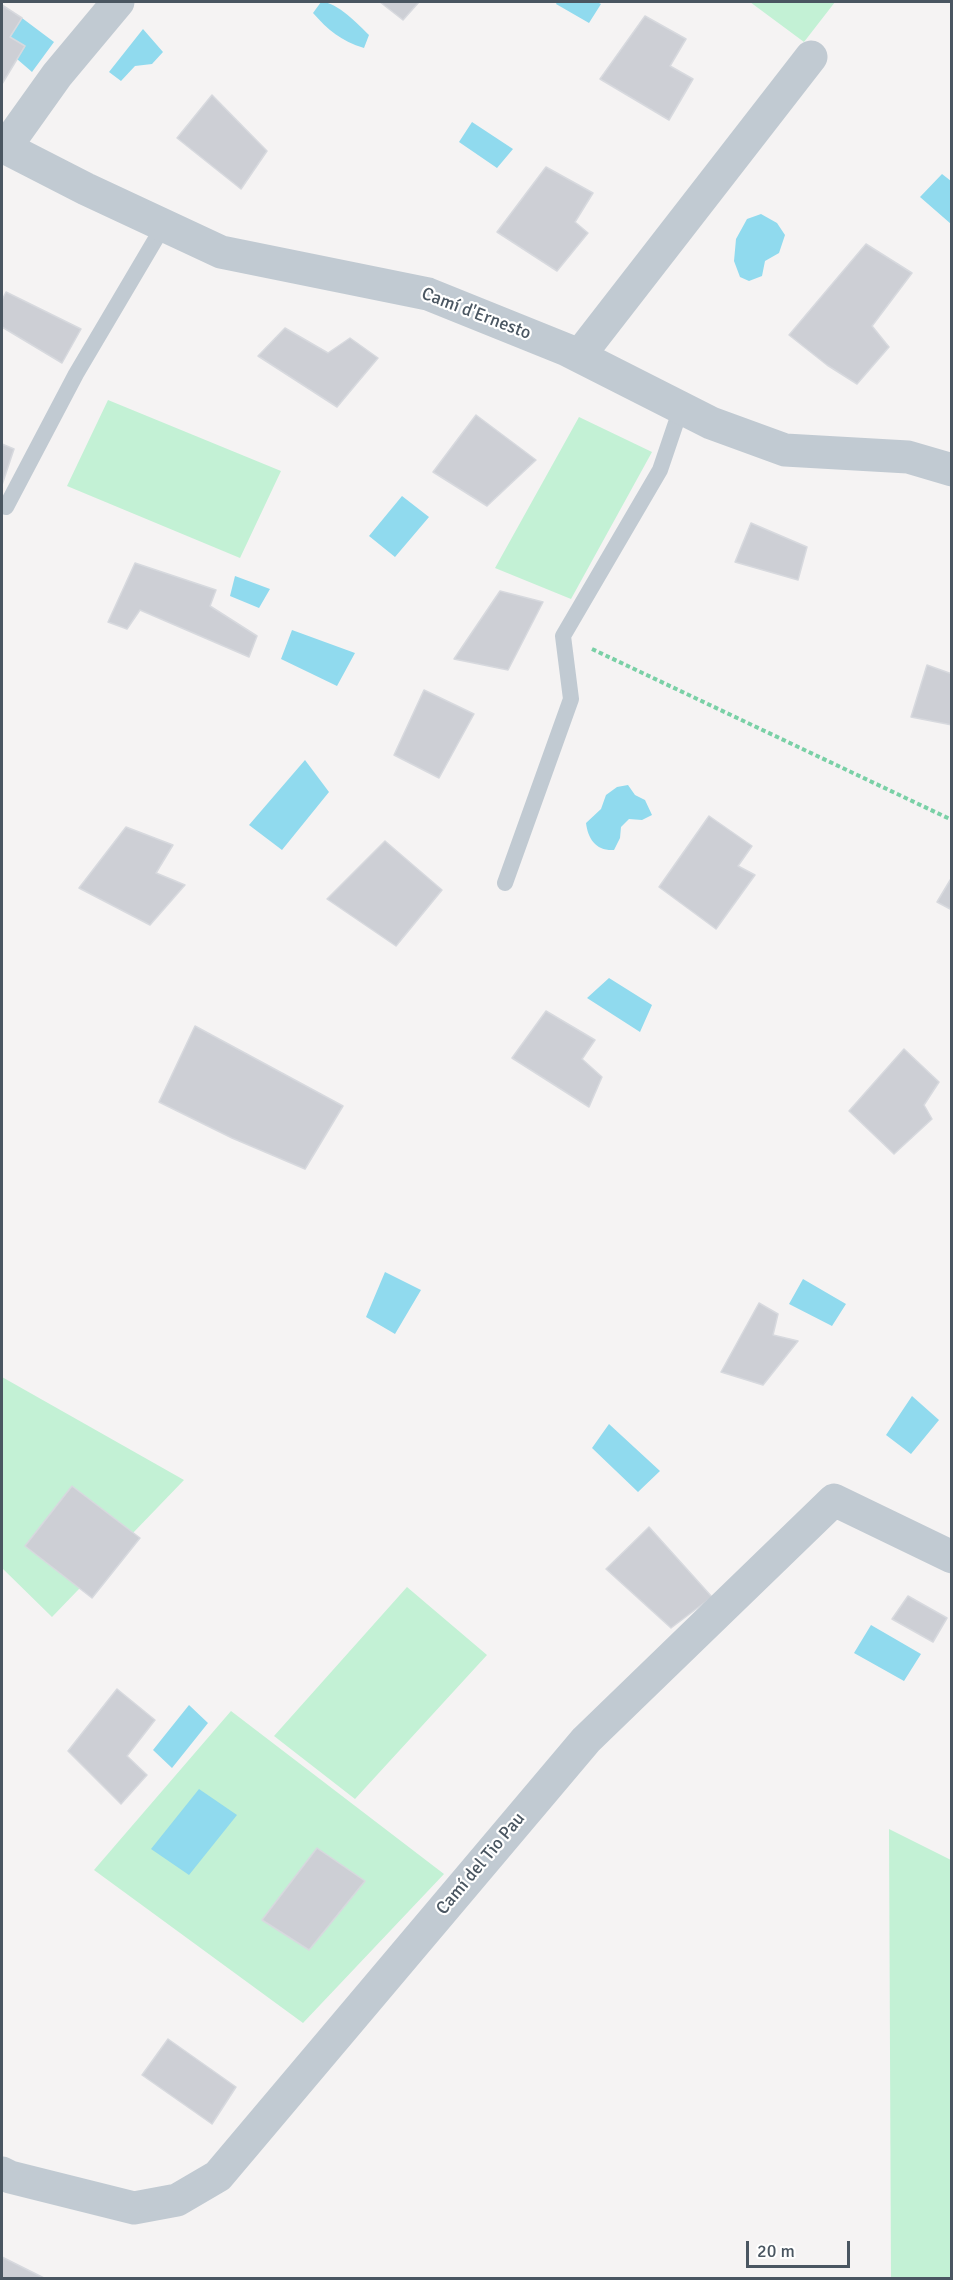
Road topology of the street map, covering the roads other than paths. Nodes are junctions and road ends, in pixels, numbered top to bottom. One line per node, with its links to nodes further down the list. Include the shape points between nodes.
1 (118, 2): 3 (street)
2 (811, 57): 5 (street)
3 (3, 147): 4 (street, Camí d'Ernesto)
4 (164, 225): 5 (street, Camí d'Ernesto, via 221,252 429,294); 8 (lane, via 76,374)
5 (579, 356): 6 (street, Camí d'Ernesto)
6 (681, 408): 7 (street, Camí d'Ernesto, via 785,450 908,457); 9 (lane, via 660,470 562,636 571,699)
7 (951, 470)
8 (6, 507)
9 (505, 883)
10 (951, 1557): 11 (street, Camí del Tio Pau, via 834,1500 586,1740 218,2176 177,2199 134,2208)
11 (2, 2173)

